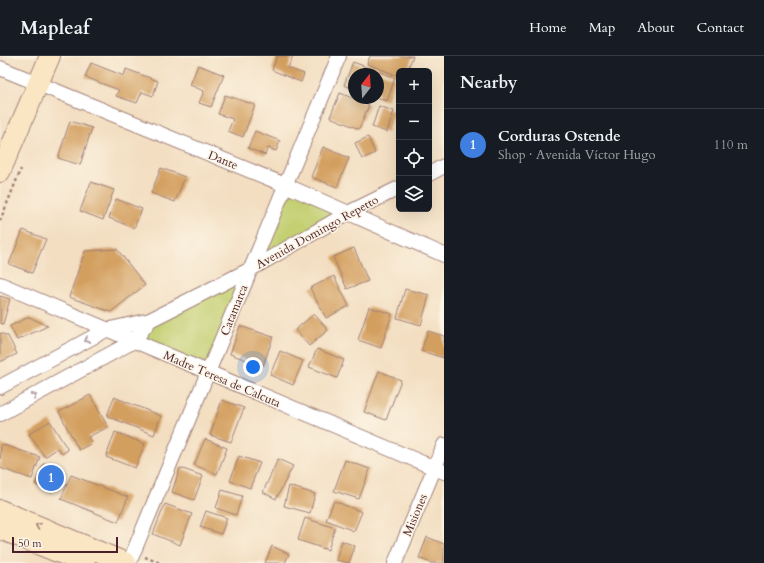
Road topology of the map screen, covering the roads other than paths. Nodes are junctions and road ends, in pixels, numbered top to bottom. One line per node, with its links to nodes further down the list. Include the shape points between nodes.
1 (50, 56): 4 (main road)
2 (339, 56): 8 (street, Catamarca)
3 (0, 68): 4 (street, Dante)
4 (38, 85): 6 (main road); 8 (street, Dante)
5 (444, 166): 7 (street)
6 (0, 172)
7 (432, 172)
8 (285, 185): 10 (street, Dante); 12 (street, Catamarca)
9 (396, 189): 10 (street, Avenida Domingo Repetto)
10 (348, 213): 11 (street, Dante); 12 (street, Avenida Domingo Repetto)
11 (444, 255)
12 (251, 269): 14 (street, Avenida Domingo Repetto); 17 (street, Catamarca)
13 (0, 284): 15 (street, Madre Teresa de Calcuta)
14 (150, 320): 15 (street, Avenida Domingo Repetto); 16 (street, Avenida Domingo Repetto)
15 (106, 330): 16 (street, Madre Teresa de Calcuta); 18 (street, Avenida Domingo Repetto, one-way to 18)
16 (134, 341): 17 (street, Madre Teresa de Calcuta); 19 (street, Avenida Domingo Repetto, one-way to 16)
17 (207, 373): 21 (street, Madre Teresa de Calcuta); 25 (street, Catamarca)
18 (0, 387)
19 (0, 414)
20 (444, 445): 21 (street, Misiones)
21 (439, 470): 26 (street, Misiones)
22 (0, 510): 25 (main road, one-way to 22)
23 (0, 529): 24 (main road)
24 (85, 563)
25 (127, 563)
26 (395, 563)

